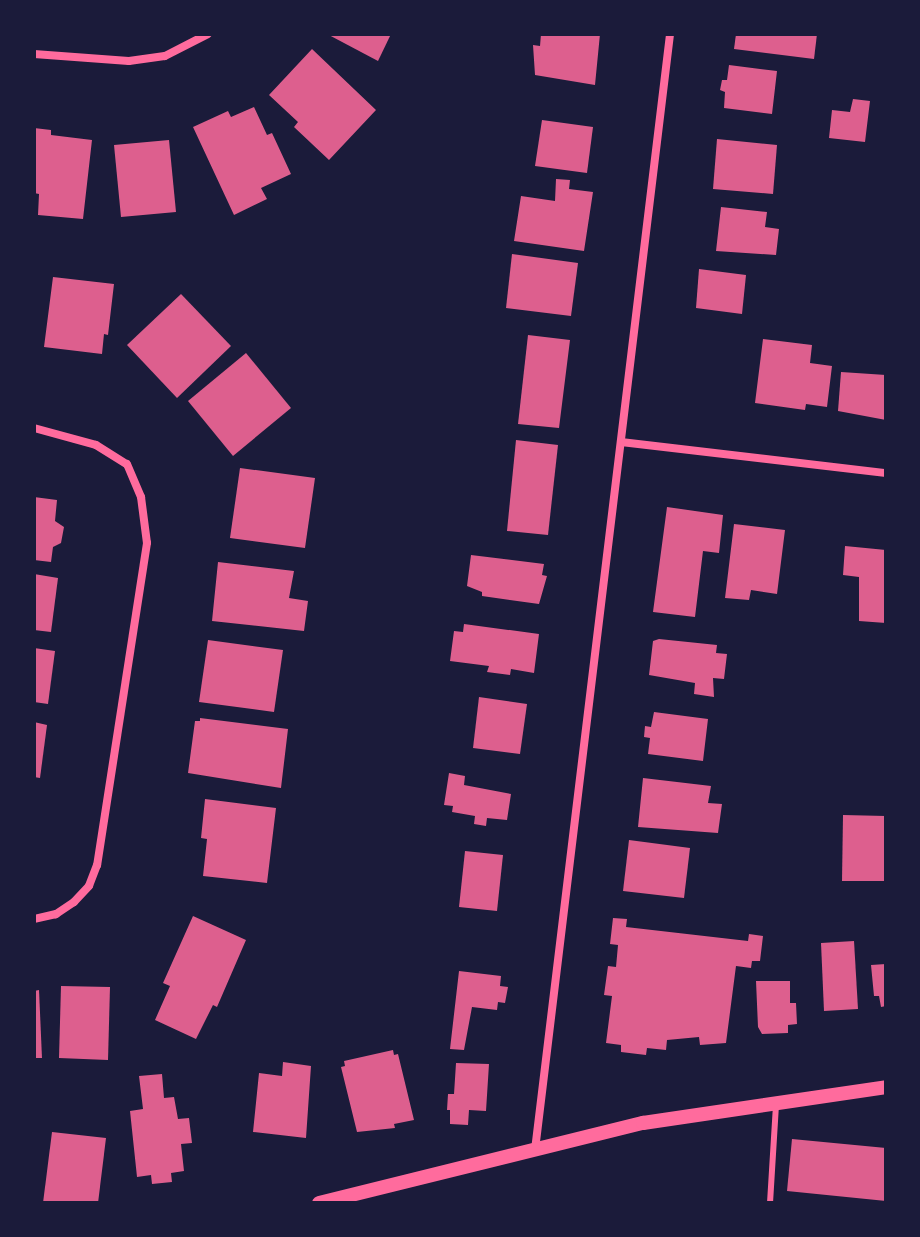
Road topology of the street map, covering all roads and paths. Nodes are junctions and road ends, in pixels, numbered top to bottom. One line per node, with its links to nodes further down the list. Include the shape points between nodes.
1 (670, 34): 5 (street)
2 (206, 36): 3 (street, via 165,56 129,61)
3 (34, 54)
4 (34, 428): 7 (street, via 96,445 127,464 141,497 147,543 97,865 89,886 74,902 56,914)
5 (621, 442): 6 (street); 10 (street)
6 (886, 473)
7 (34, 919)
8 (886, 1087): 9 (street)
9 (776, 1106): 10 (street, via 643,1123); 12 (lane)
10 (535, 1150): 11 (street)
11 (319, 1203)
12 (770, 1203)

